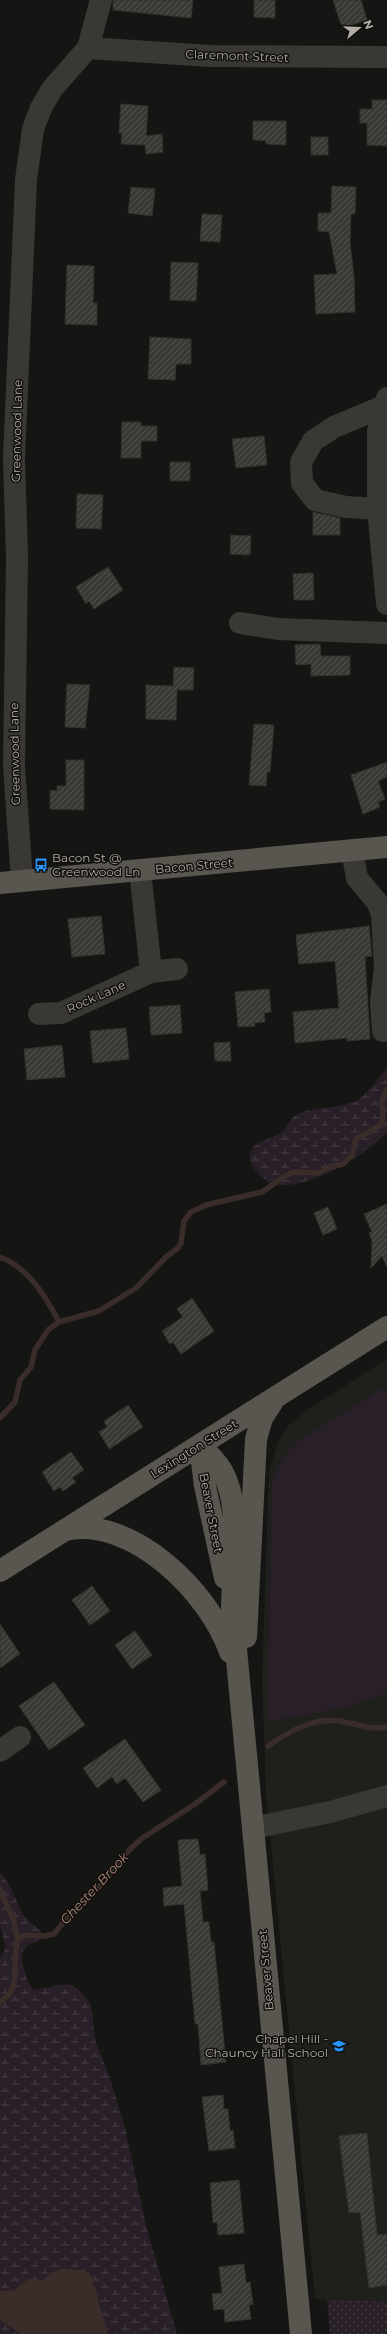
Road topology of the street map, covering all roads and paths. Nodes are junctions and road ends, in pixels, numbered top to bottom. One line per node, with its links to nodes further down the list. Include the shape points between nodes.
1 (101, 0): 2 (street, Greenwood Lane)
2 (88, 48): 3 (street, Claremont Street, via 210,56); 12 (street, Greenwood Lane, via 52,89 41,108 33,129 26,180 14,458 17,558 14,766)
3 (387, 57)
4 (385, 402): 5 (street, via 378,431); 5 (street, via 334,427 313,442 301,462 302,482 315,500 346,507)
5 (378, 509): 6 (street)
6 (387, 604)
7 (240, 623): 8 (street, via 278,629)
8 (387, 633)
9 (387, 847): 10 (main road, Bacon Street)
10 (352, 850): 11 (main road, Bacon Street); 17 (street, via 357,878 377,902 382,914 385,967 381,992)
11 (140, 870): 12 (main road, Bacon Street); 15 (street)
12 (22, 881): 13 (main road, Bacon Street)
13 (0, 883)
14 (177, 969): 15 (street, Rock Lane)
15 (151, 972): 16 (street, Rock Lane, via 62,1013)
16 (39, 1014)
17 (383, 1031)
18 (387, 1327): 19 (main road, Lexington Street)
19 (274, 1399): 20 (main road, Lexington Street); 24 (main road, via 262,1418 256,1439)
20 (200, 1446): 21 (main road, Lexington Street); 23 (main road, Beaver Street, via 223,1472 231,1497 232,1607)
21 (60, 1531): 22 (main road, Lexington Street); 23 (main road, via 89,1527 117,1534 143,1548 175,1572 212,1613 228,1647)
22 (0, 1571)
23 (239, 1680): 24 (main road, Beaver Street)
24 (242, 1716): 28 (main road, Beaver Street)
25 (20, 1737): 26 (street)
26 (0, 1751)
27 (387, 1796): 28 (street, via 330,1812)
28 (253, 1828): 29 (main road, Beaver Street)
29 (301, 2334)

